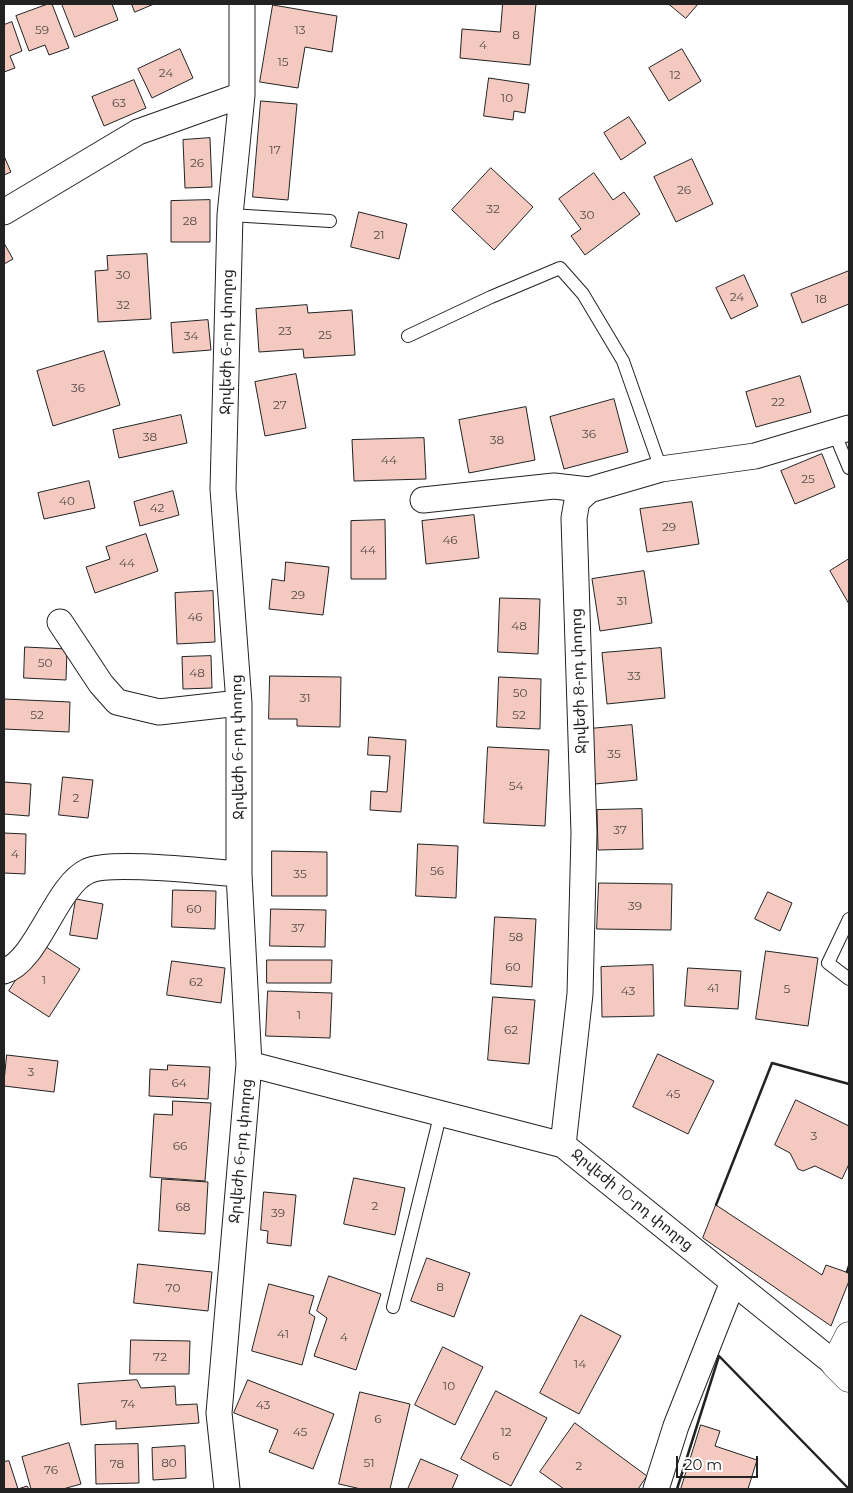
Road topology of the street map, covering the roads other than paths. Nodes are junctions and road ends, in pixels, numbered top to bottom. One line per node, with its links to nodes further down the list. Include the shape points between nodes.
1 (242, 4): 2 (street, Ջրվեժի 6-րդ փողոց)
2 (242, 95): 3 (street, via 138,132); 4 (street, Ջրվեժի 6-րդ փողոց)
3 (4, 212)
4 (230, 215): 5 (lane); 13 (street, Ջրվեժի 6-րդ փողոց, via 223,489)
5 (330, 220)
6 (408, 336): 9 (lane, via 560,268 582,294 623,361)
7 (842, 430): 8 (lane); 9 (street, via 756,456)
8 (849, 468)
9 (661, 469): 10 (street)
10 (589, 490): 11 (street, via 554,486); 20 (street, Ջրվեժի 8-րդ փողոց, via 577,502 574,518 584,834 580,994)
11 (423, 500)
12 (60, 622): 13 (street, via 117,702 159,712)
13 (239, 703): 14 (street, Ջրվեժի 6-րդ փողոց)
14 (239, 874): 16 (street, via 109,866 87,871 70,886 20,961); 18 (street, Ջրվեժի 6-րդ փողոց)
15 (849, 919): 17 (lane, via 828,963)
16 (4, 971)
17 (849, 979)
18 (249, 1064): 19 (street, Ջրվեժի 10-րդ փողոց); 25 (street, Ջրվեժի 6-րդ փողոց, via 219,1407)
19 (441, 1112): 20 (street, Ջրվեժի 10-րդ փողոց); 22 (lane)
20 (563, 1145): 21 (street, Ջրվեժի 10-րդ փողոց)
21 (733, 1282): 24 (street, Ջրվեժի 10-րդ փողոց); 26 (street, via 676,1426)
22 (393, 1307)
23 (849, 1336): 24 (street, Ջրվեժի 10-րդ փողոց)
24 (842, 1371)
25 (227, 1489)
26 (656, 1489)

